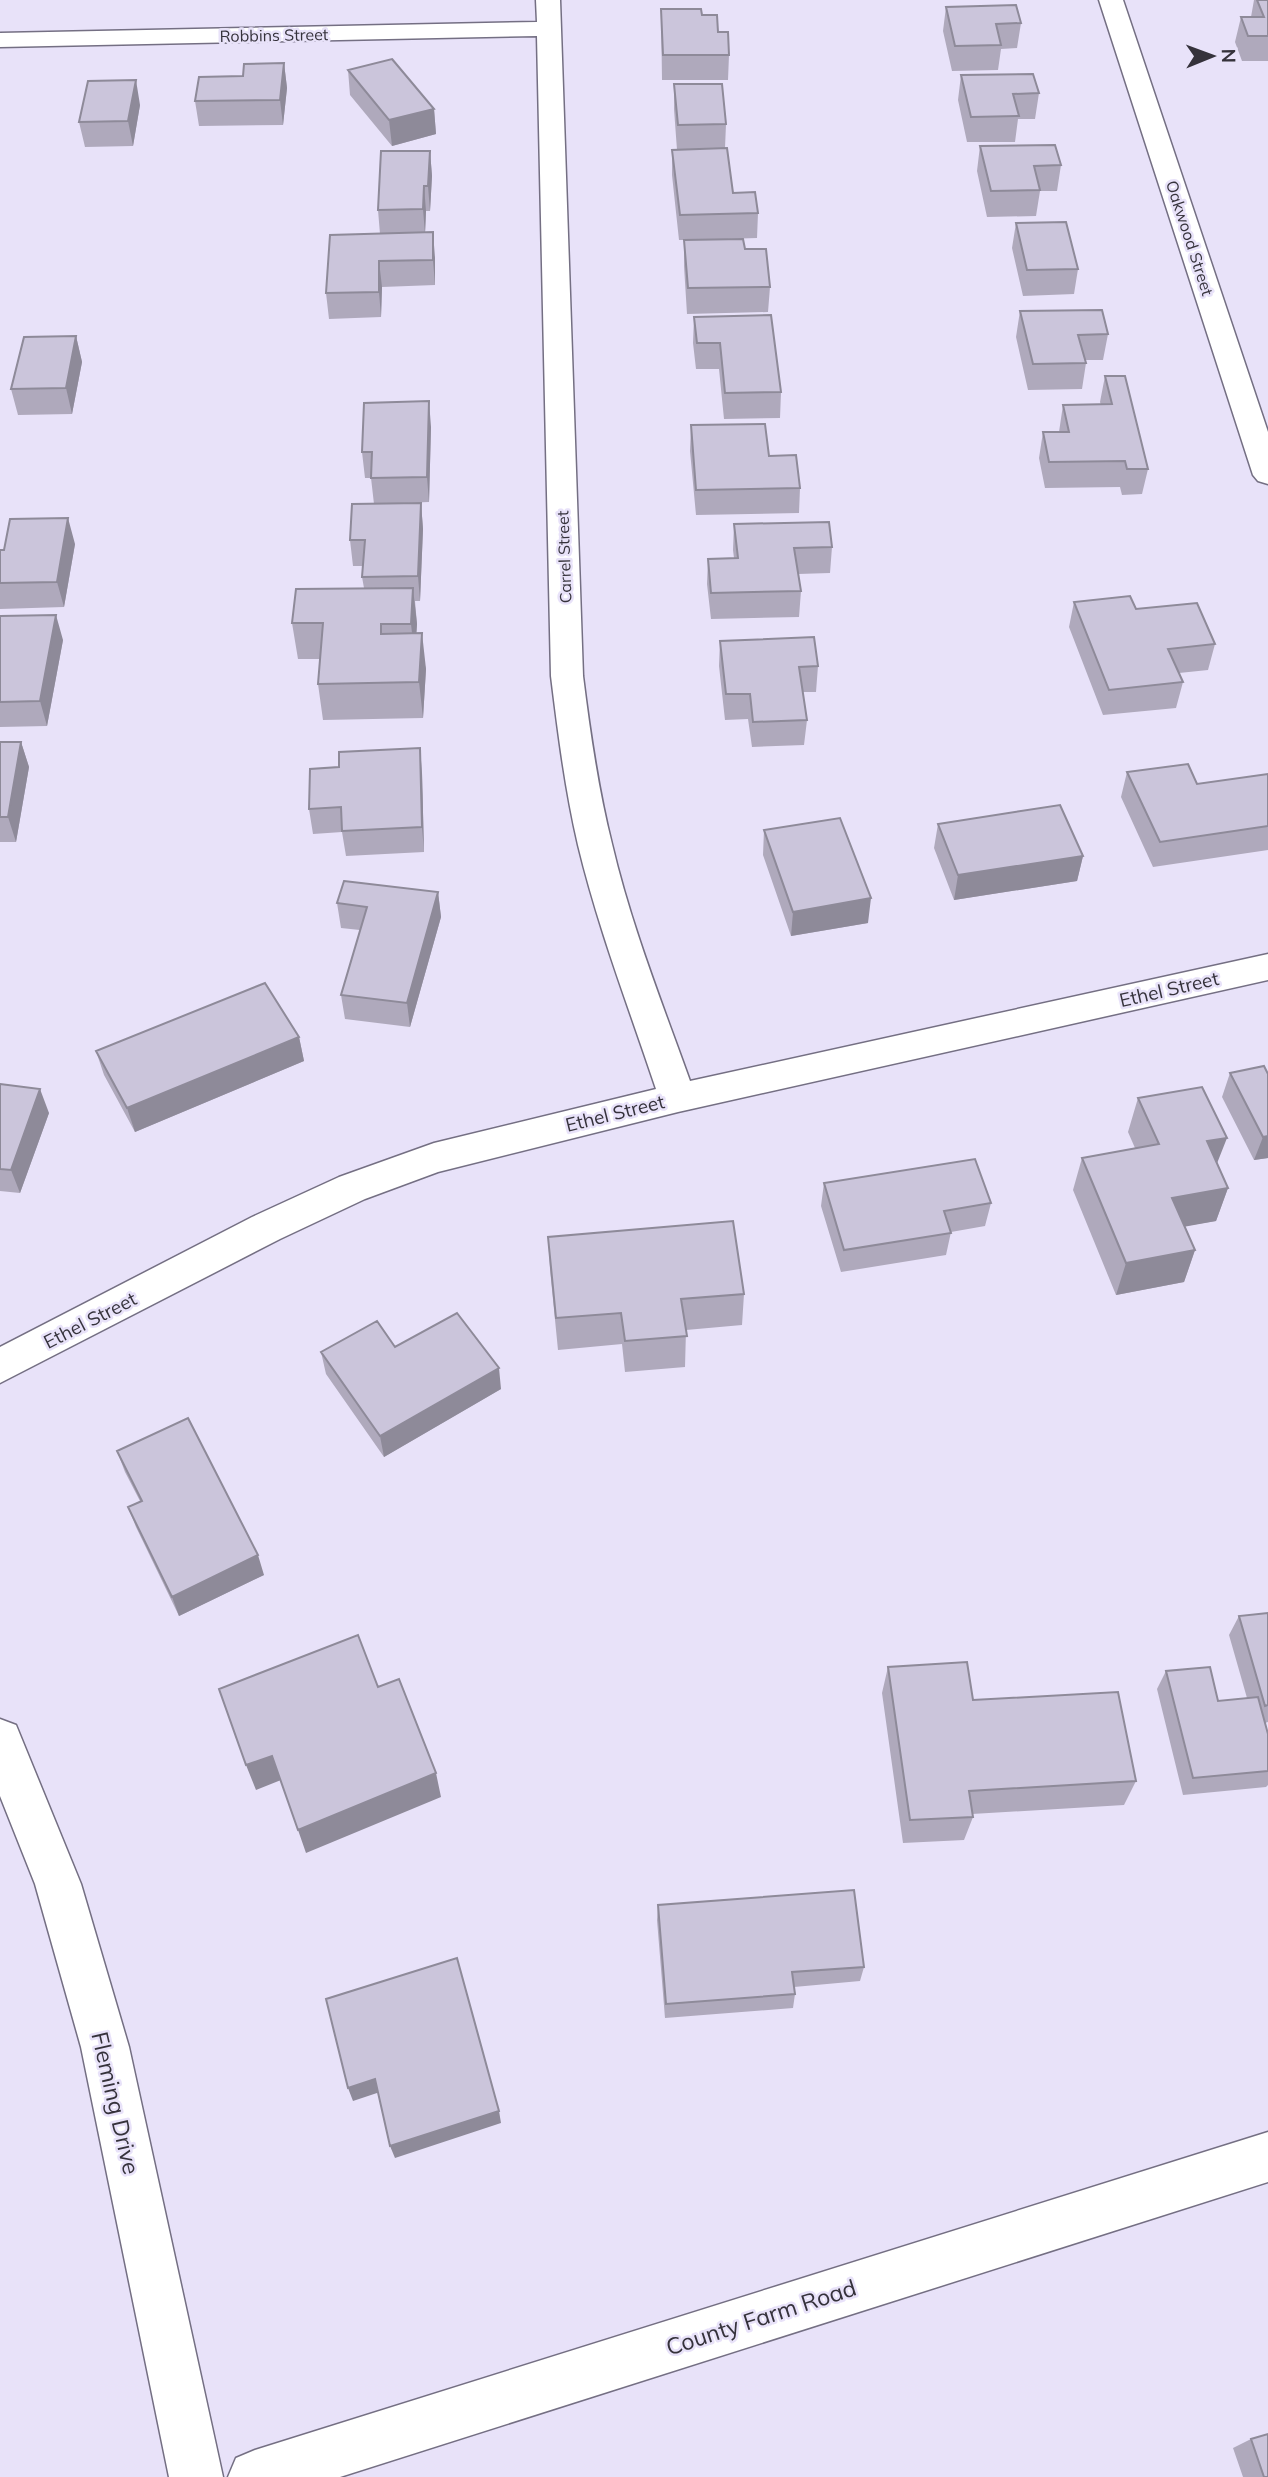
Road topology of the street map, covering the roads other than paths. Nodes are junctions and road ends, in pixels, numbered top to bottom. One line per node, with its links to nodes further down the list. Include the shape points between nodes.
1 (1111, 0): 4 (street, Oakwood Street)
2 (548, 15): 3 (street, Robbins Street); 7 (street, Carrel Street, via 567,676 595,845)
3 (0, 40)
4 (1263, 444): 5 (street, Oakwood Street)
5 (1268, 475)
6 (1268, 967): 7 (street, Ethel Street)
7 (678, 1098): 8 (street, Ethel Street, via 434,1158 352,1188)
8 (0, 1366)
9 (0, 1740): 11 (street, Fleming Drive, via 58,1884 105,2047)
10 (1268, 2157): 12 (street, County Farm Road)
11 (196, 2477)
12 (254, 2477)

